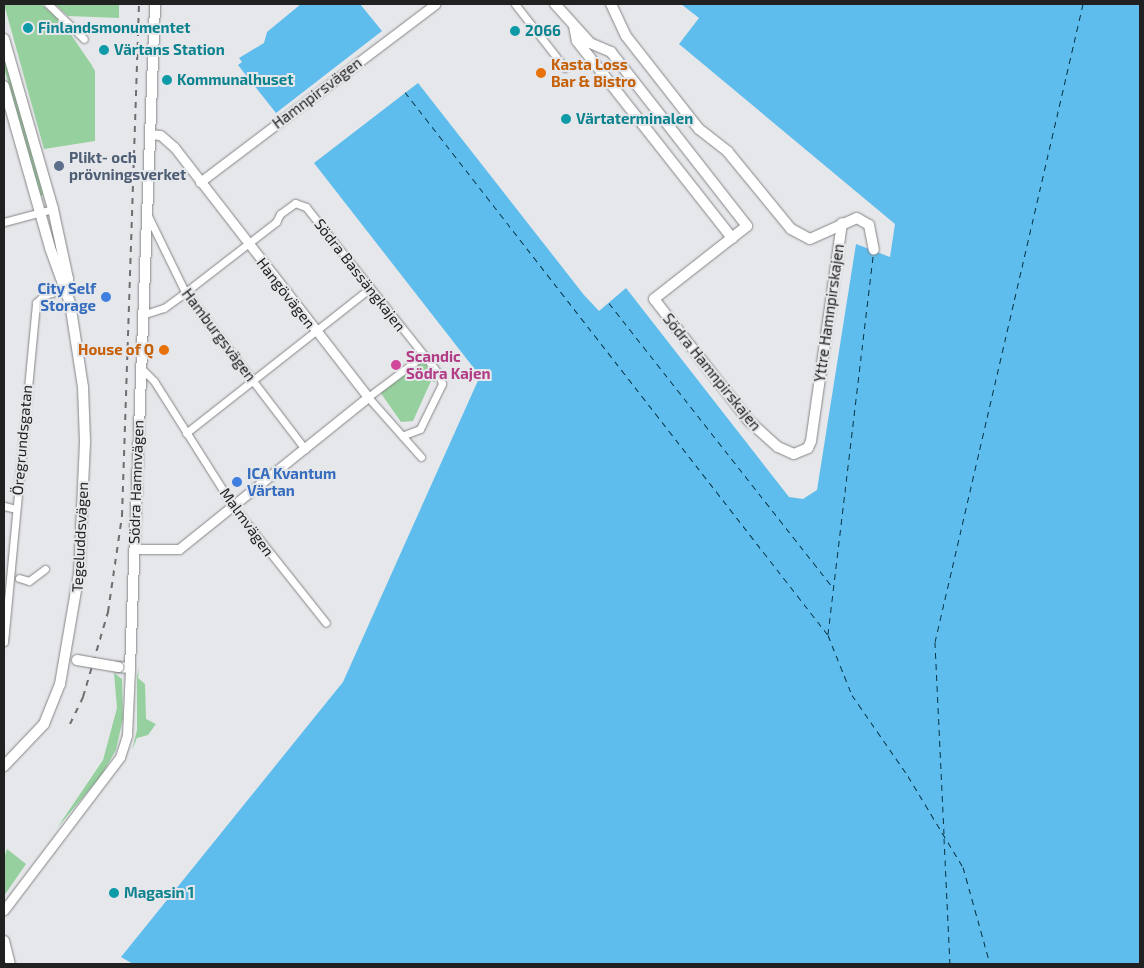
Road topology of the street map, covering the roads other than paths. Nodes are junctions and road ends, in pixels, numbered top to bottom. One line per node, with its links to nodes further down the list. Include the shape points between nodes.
1 (48, 4): 9 (street)
2 (435, 4): 13 (street, Hamnpirsvägen)
3 (515, 4): 10 (street)
4 (555, 4): 7 (main road)
5 (611, 4): 18 (main road, via 626,36 699,128 728,152 791,229 806,238 815,238)
6 (153, 7): 12 (main road, Södra Hamnvägen)
7 (574, 26): 19 (main road, via 577,41); 19 (main road, via 590,42 611,52 747,226)
8 (4, 39): 14 (main road, Tegeluddsvägen)
9 (84, 39)
10 (565, 68)
11 (4, 86): 15 (main road, Tegeluddsvägen)
12 (149, 134): 13 (street, Hangövägen, via 166,139); 16 (main road, Södra Hamnvägen)
13 (200, 182): 20 (street, Hangövägen)
14 (53, 209): 15 (street); 23 (main road, Tegeluddsvägen, via 68,279)
15 (40, 212): 17 (street); 23 (main road, Tegeluddsvägen, via 60,280)
16 (146, 213): 24 (street, Hamburgsvägen); 25 (main road, Södra Hamnvägen)
17 (4, 222)
18 (842, 223): 21 (main road, Yttre Hamnpirskajen, via 852,218 865,221 872,232); 34 (main road, Yttre Hamnpirskajen, via 811,441)
19 (732, 238): 34 (main road, Södra Hamnpirskajen, via 654,299 749,421 778,447)
20 (248, 245): 22 (street, Södra Bassängkajen, via 295,204 306,206); 24 (street); 26 (street, Hangövägen)
21 (874, 250)
22 (370, 288): 26 (street); 27 (street, Södra Bassängkajen)
23 (66, 289): 38 (street, Öregrundsgatan, via 44,295 36,304); 44 (main road, Tegeluddsvägen, via 82,377 85,442 79,573)
24 (185, 292): 25 (street, via 164,308); 29 (street, Hamburgsvägen)
25 (142, 315): 28 (main road, Södra Hamnvägen)
26 (315, 331): 29 (street); 30 (street, Hangövägen)
27 (424, 355): 30 (street); 32 (street, Södra Bassängkajen, via 439,374 442,384 420,429)
28 (140, 366): 31 (street, Malmvägen, via 154,381); 39 (main road, Södra Hamnvägen)
29 (253, 381): 31 (street); 33 (street, Hamburgsvägen)
30 (368, 397): 32 (street, Hangövägen); 33 (street)
31 (186, 433): 37 (street, Malmvägen)
32 (402, 436): 35 (street, Hangövägen)
33 (305, 449): 37 (street)
34 (800, 454)
35 (421, 457)
36 (4, 506): 38 (street)
37 (233, 506): 39 (street, via 179,549); 42 (street, Malmvägen)
38 (16, 509): 43 (street, Öregrundsgatan)
39 (134, 549): 45 (main road, Södra Hamnvägen)
40 (45, 569): 41 (street, via 29,581)
41 (19, 578)
42 (326, 624)
43 (4, 642)
44 (66, 658): 45 (main road, bridge); 46 (main road, Tegeluddsvägen, via 56,700 47,718 30,742)
45 (130, 668): 47 (street, Södra Hamnvägen, via 127,735 120,757)
46 (4, 766)
47 (4, 910)
48 (4, 940): 49 (street)
49 (10, 964)

